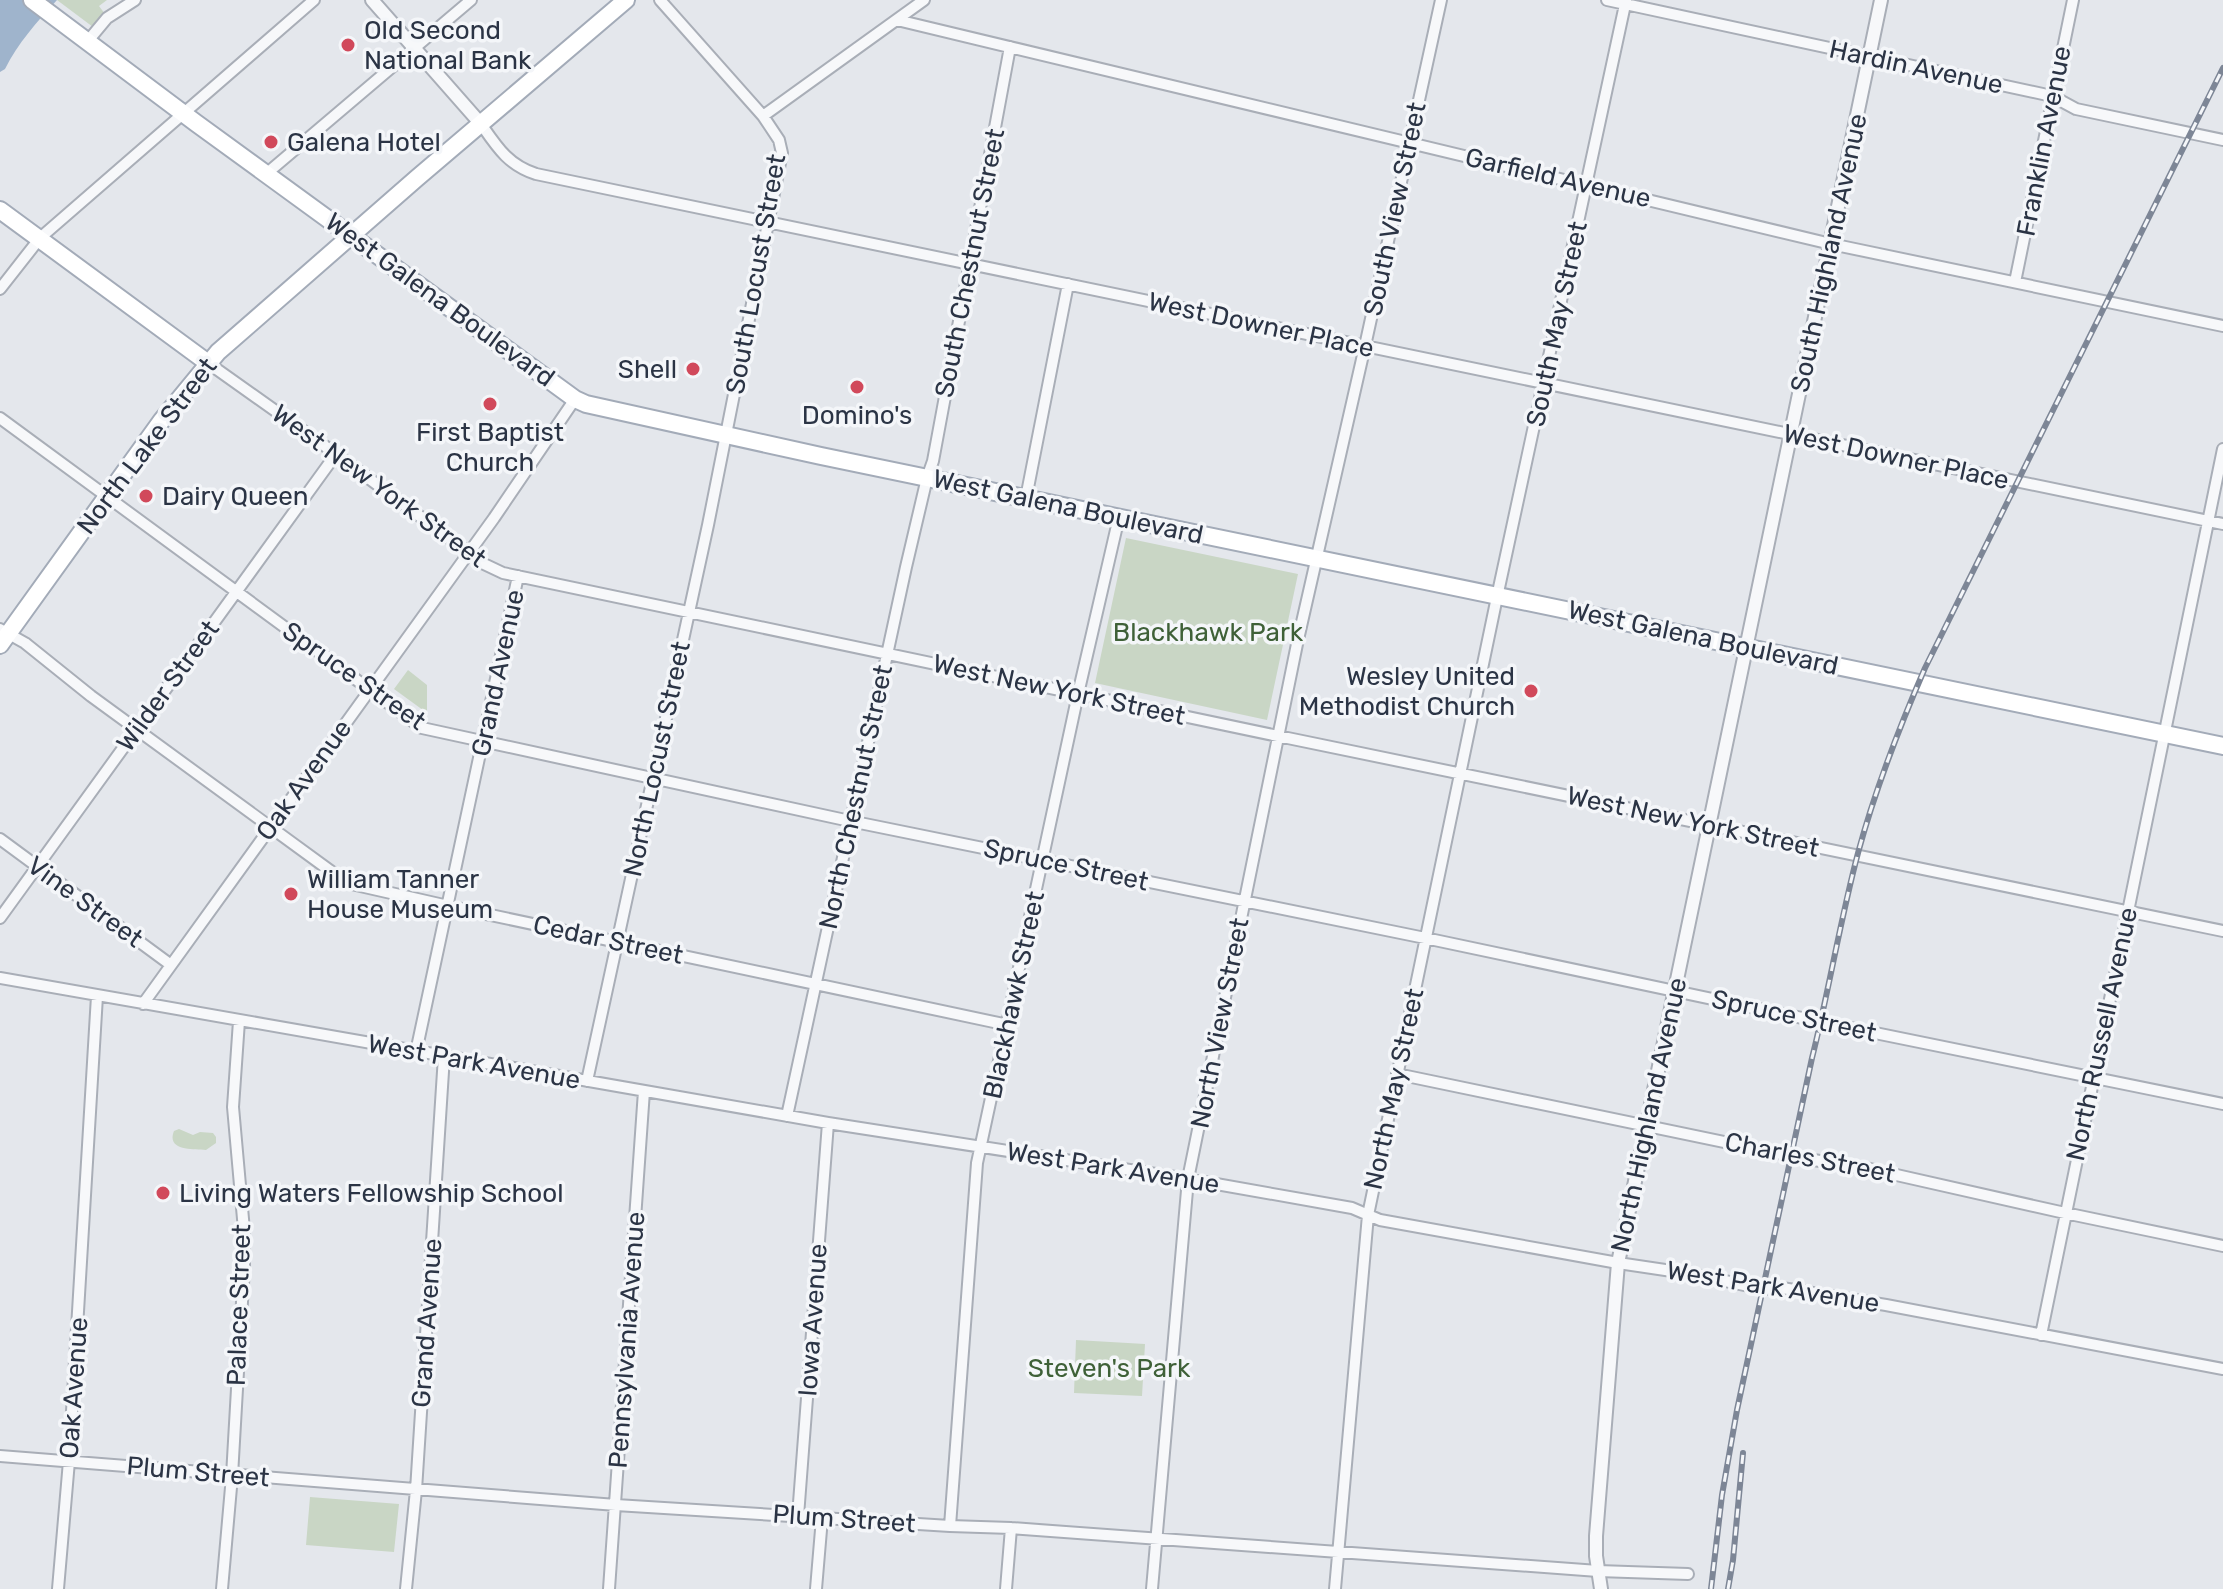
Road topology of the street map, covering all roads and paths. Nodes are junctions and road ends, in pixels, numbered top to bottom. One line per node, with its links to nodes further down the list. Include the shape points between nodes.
1 (32, 0): 15 (main road, West Galena Boulevard)
2 (135, 0): 15 (street, via 107,18)
3 (314, 0): 20 (street)
4 (372, 0): 17 (street, West Downer Place)
5 (471, 0): 17 (street)
6 (626, 0): 22 (main road, North Lake Street)
7 (660, 0): 21 (street, South Locust Street)
8 (924, 0): 14 (street)
9 (1441, 0): 24 (street, South View Street)
10 (1607, 0): 13 (street, Hardin Avenue)
11 (1881, 0): 18 (street, South Highland Avenue)
12 (2073, 0): 19 (street, Franklin Avenue)
13 (1626, 2): 18 (street, Hardin Avenue); 26 (street, South May Street)
14 (897, 20): 16 (street, Garfield Avenue); 21 (street)
15 (87, 42): 20 (main road, West Galena Boulevard)
16 (1010, 47): 24 (street, Garfield Avenue); 32 (street, South Chestnut Street)
17 (416, 48): 22 (street, West Downer Place); 25 (street)
18 (1869, 56): 19 (street, Hardin Avenue); 31 (street, South Highland Avenue)
19 (2052, 96): 23 (street, Hardin Avenue, via 2076,109); 33 (street, Franklin Avenue)
20 (183, 114): 25 (main road, West Galena Boulevard); 30 (street)
21 (763, 116): 28 (street, South Locust Street, via 782,153)
22 (481, 124): 28 (street, West Downer Place, via 520,169); 29 (main road, North Lake Street)
23 (2223, 140)
24 (1409, 143): 26 (street, Garfield Avenue); 37 (street, South View Street)
25 (266, 174): 29 (main road, West Galena Boulevard)
26 (1587, 184): 31 (street, Garfield Avenue); 39 (street, South May Street)
27 (0, 210): 30 (main road, West New York Street)
28 (769, 222): 32 (street, West Downer Place); 43 (street, South Locust Street)
29 (352, 235): 38 (main road, North Lake Street); 40 (main road, West Galena Boulevard)
30 (40, 238): 35 (street); 38 (main road, West New York Street)
31 (1831, 244): 33 (street, Garfield Avenue); 42 (street, South Highland Avenue)
32 (970, 264): 34 (street, West Downer Place); 46 (street, South Chestnut Street)
33 (2015, 282): 36 (street, Garfield Avenue)
34 (1068, 284): 37 (street, West Downer Place); 48 (street)
35 (0, 289)
36 (2223, 326)
37 (1365, 346): 39 (street, West Downer Place); 53 (street, South View Street)
38 (208, 363): 45 (street, West New York Street); 47 (main road, North Lake Street)
39 (1545, 383): 42 (street, West Downer Place); 56 (street, South May Street)
40 (575, 399): 43 (main road, West Galena Boulevard); 52 (street, Oak Avenue)
41 (0, 418): 47 (street, Spruce Street)
42 (1791, 435): 50 (street, West Downer Place); 59 (street, South Highland Avenue)
43 (726, 436): 46 (main road, West Galena Boulevard); 57 (street, North Locust Street)
44 (2223, 449): 50 (street, North Russell Avenue)
45 (336, 454): 52 (street, West New York Street); 55 (street, Wilder Street)
46 (927, 478): 48 (main road, West Galena Boulevard); 60 (street, North Chestnut Street)
47 (107, 496): 55 (street, Spruce Street); 58 (main road, North Lake Street)
48 (1026, 498): 49 (main road, West Galena Boulevard)
49 (1119, 517): 53 (main road, West Galena Boulevard); 62 (street, Blackhawk Street)
50 (2208, 521): 51 (street, West Downer Place); 64 (street, North Russell Avenue)
51 (2223, 524)
52 (469, 553): 54 (street, West New York Street, via 492,569); 61 (street, Oak Avenue)
53 (1315, 557): 56 (main road, West Galena Boulevard); 65 (street, North View Street)
54 (518, 576): 57 (street, West New York Street); 66 (street, Grand Avenue)
55 (236, 591): 61 (street, Spruce Street); 63 (street, Wilder Street)
56 (1497, 597): 59 (main road, West Galena Boulevard); 68 (street, North May Street)
57 (688, 612): 60 (street, West New York Street); 69 (street, North Locust Street)
58 (3, 636): 63 (street, Cedar Street, via 25,643)
59 (1748, 647): 64 (main road, West Galena Boulevard); 71 (street, North Highland Avenue)
60 (887, 655): 62 (street, West New York Street); 70 (street, North Chestnut Street)
61 (369, 690): 66 (street, Spruce Street, via 422,728); 72 (street, Oak Avenue)
62 (1078, 694): 65 (street, West New York Street); 74 (street, Blackhawk Street)
63 (136, 729): 72 (street, Cedar Street); 75 (street, Wilder Street)
64 (2163, 734): 67 (main road, West Galena Boulevard); 78 (street, North Russell Avenue)
65 (1278, 736): 68 (street, West New York Street); 76 (street, North View Street)
66 (483, 743): 69 (street, Spruce Street); 77 (street, Grand Avenue)
67 (2223, 746)
68 (1460, 773): 71 (street, West New York Street); 81 (street, North May Street)
69 (652, 777): 70 (street, Spruce Street); 82 (street, North Locust Street)
70 (850, 821): 74 (street, Spruce Street); 85 (street, North Chestnut Street)
71 (1710, 825): 78 (street, West New York Street); 86 (street, North Highland Avenue)
72 (270, 828): 77 (street, Cedar Street, via 347,883); 83 (street, Oak Avenue)
73 (0, 839): 75 (street, Vine Street)
74 (1044, 860): 76 (street, Spruce Street); 90 (street, Blackhawk Street)
75 (37, 867): 79 (street, Wilder Street); 83 (street, Vine Street)
76 (1244, 902): 81 (street, Spruce Street); 102 (street, North View Street)
77 (448, 906): 82 (street, Cedar Street); 91 (street, Grand Avenue)
78 (2128, 912): 80 (street, West New York Street); 94 (street, North Russell Avenue)
79 (0, 918)
80 (2223, 931)
81 (1425, 938): 86 (street, Spruce Street); 93 (street, North May Street)
82 (617, 942): 85 (street, Cedar Street); 95 (street, North Locust Street)
83 (171, 965): 88 (street, Oak Avenue)
84 (0, 978): 87 (street, West Park Avenue)
85 (815, 984): 90 (street, Cedar Street); 98 (street, North Chestnut Street)
86 (1675, 990): 94 (street, Spruce Street); 100 (street, North Highland Avenue)
87 (97, 996): 88 (street, West Park Avenue); 110 (street, Oak Avenue)
88 (143, 1004): 89 (street, West Park Avenue)
89 (239, 1021): 91 (street, West Park Avenue); 111 (street, Palace Street, via 233,1107 244,1258)
90 (1008, 1025): 101 (street, Blackhawk Street)
91 (416, 1052): 92 (street, West Park Avenue)
92 (444, 1056): 95 (street, West Park Avenue); 112 (street, Grand Avenue)
93 (1397, 1074): 100 (street, Charles Street); 104 (street, North May Street)
94 (2093, 1077): 97 (street, Spruce Street); 103 (street, North Russell Avenue)
95 (587, 1081): 96 (street, West Park Avenue)
96 (644, 1091): 98 (street, West Park Avenue); 113 (street, Pennsylvania Avenue)
97 (2223, 1104)
98 (787, 1116): 99 (street, West Park Avenue)
99 (828, 1123): 101 (street, West Park Avenue); 114 (street, Iowa Avenue)
100 (1647, 1126): 103 (street, Charles Street); 106 (street, North Highland Avenue)
101 (981, 1147): 102 (street, West Park Avenue); 116 (street, Blackhawk Street)
102 (1188, 1179): 104 (street, West Park Avenue); 118 (street, North View Street)
103 (2065, 1213): 105 (street, Charles Street); 107 (street, North Russell Avenue)
104 (1368, 1215): 106 (street, West Park Avenue); 119 (street, North May Street)
105 (2223, 1246)
106 (1618, 1263): 107 (street, West Park Avenue); 120 (street, North Highland Avenue, via 1596,1536)
107 (2041, 1335): 108 (street, West Park Avenue)
108 (2223, 1369)
109 (0, 1456): 110 (street, Plum Street)
110 (69, 1461): 111 (street, Plum Street); 122 (street, Oak Avenue)
111 (232, 1476): 112 (street, Plum Street); 123 (street, Palace Street)
112 (416, 1490): 113 (street, Plum Street); 124 (street, Grand Avenue)
113 (616, 1505): 114 (street, Plum Street); 125 (street, Pennsylvania Avenue)
114 (798, 1516): 115 (street, Plum Street)
115 (822, 1518): 116 (street, Plum Street); 126 (street)
116 (950, 1526): 117 (street, Plum Street)
117 (1011, 1528): 118 (street, Plum Street); 127 (street)
118 (1156, 1538): 119 (street, Plum Street); 128 (street, North View Street)
119 (1338, 1551): 120 (street, Plum Street); 129 (street, North May Street)
120 (1598, 1571): 121 (street, Plum Street); 130 (street, North Highland Avenue)
121 (1688, 1574)
122 (58, 1589)
123 (222, 1589)
124 (406, 1589)
125 (609, 1589)
126 (816, 1589)
127 (1006, 1589)
128 (1152, 1589)
129 (1335, 1589)
130 (1601, 1589)

